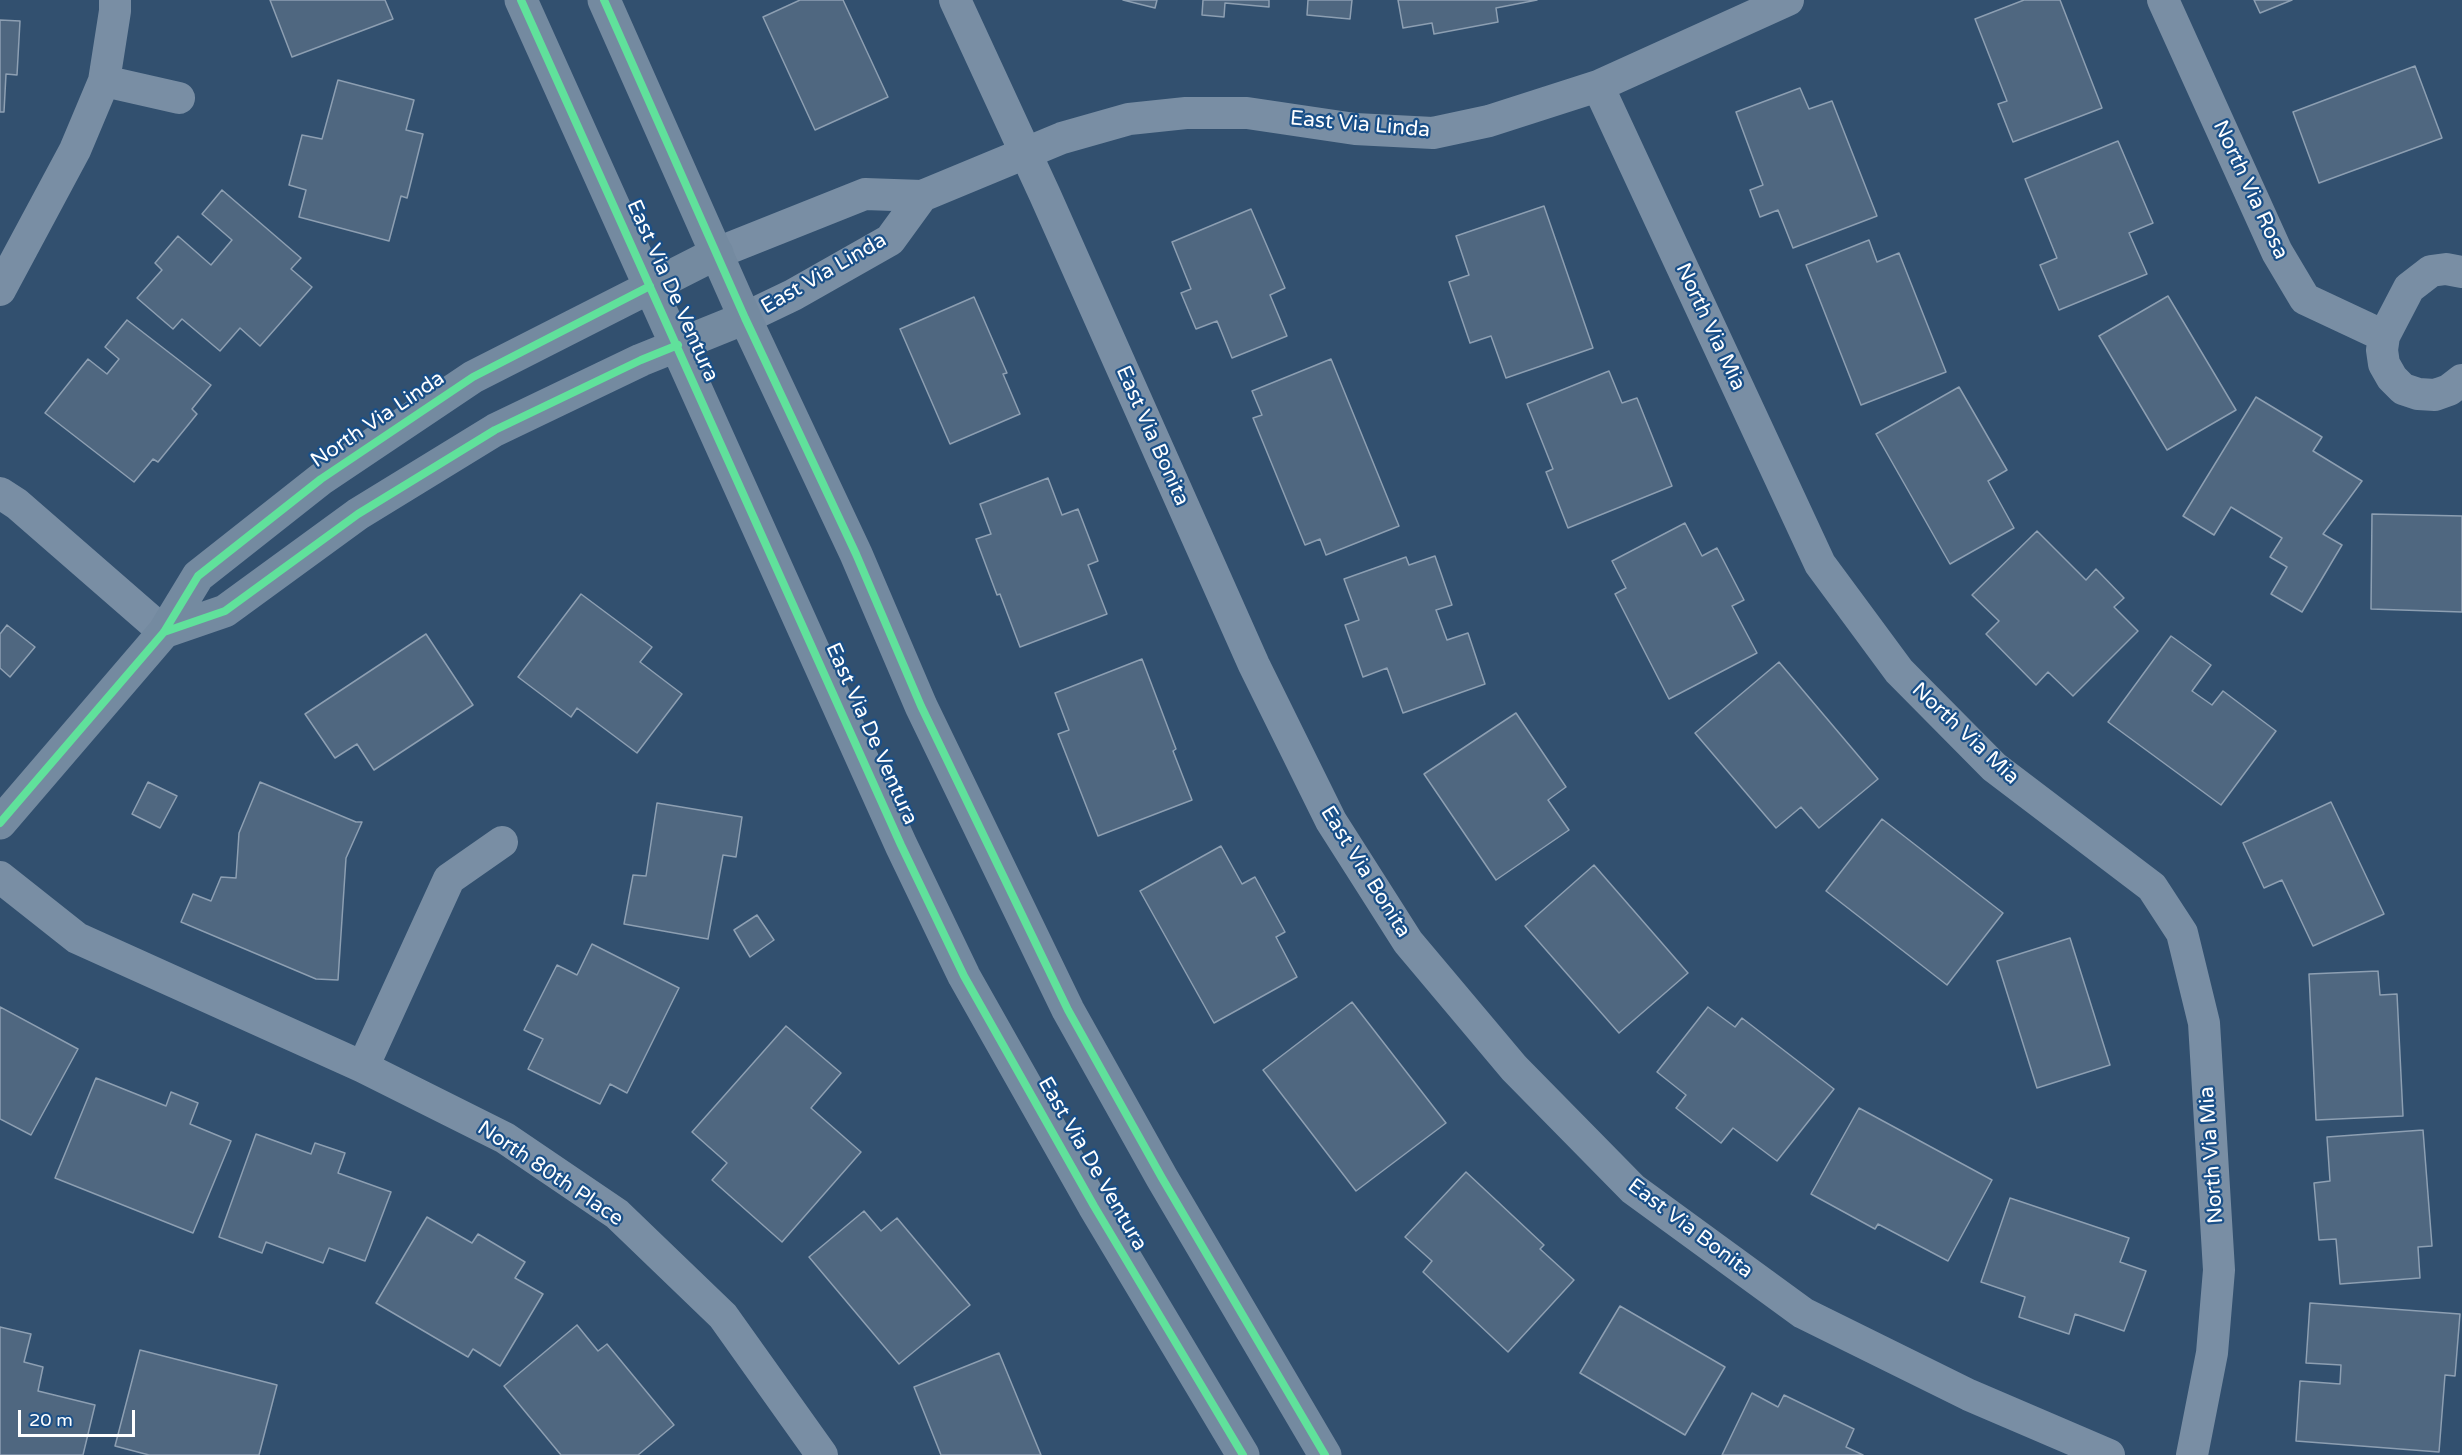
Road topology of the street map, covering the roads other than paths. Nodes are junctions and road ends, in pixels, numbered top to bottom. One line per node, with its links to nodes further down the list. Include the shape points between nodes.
1 (115, 0): 7 (street)
2 (521, 0): 14 (main road, East Via De Ventura)
3 (604, 0): 12 (main road)
4 (955, 0): 10 (street, East Via Bonita)
5 (1788, 0): 8 (street, East Via Linda)
6 (2163, 0): 17 (street, North Via Rosa, via 2277,252 2305,299)
7 (104, 81): 9 (street); 15 (street, via 75,150)
8 (1598, 86): 10 (street, East Via Linda, via 1489,122 1433,133 1355,129 1247,113 1186,113 1129,119); 30 (street, North Via Mia, via 1820,564 1899,671 1994,767 2152,887 2182,933 2204,1023 2219,1270 2212,1353)
9 (179, 98)
10 (1025, 152): 11 (street, East Via Linda); 29 (street, East Via Bonita, via 1254,665 1331,821 1408,942 1514,1068 1633,1189 1652,1203 1803,1312 1969,1395)
11 (922, 196): 12 (street, East Via Linda, via 865,194); 16 (street, East Via Linda, via 890,240)
12 (717, 253): 14 (main road, North Via Linda); 16 (main road)
13 (2462, 272): 17 (street, via 2431,271 2419,279 2409,288)
14 (650, 286): 18 (main road, East Via De Ventura); 21 (main road, North Via Linda, via 473,377 321,479 198,576)
15 (0, 290)
16 (745, 318): 18 (main road); 28 (main road, via 856,554 926,717 1068,1010)
17 (2384, 336): 19 (street, via 2384,364 2403,388 2434,395 2450,390)
18 (678, 345): 21 (main road, via 495,430 358,514 225,611); 27 (main road, East Via De Ventura, via 964,976 1094,1206)
19 (2462, 380)
20 (0, 493): 21 (street)
21 (164, 632): 22 (main road, North Via Linda)
22 (0, 823)
23 (502, 843): 25 (street, via 449,879)
24 (0, 877): 25 (street, North 80th Place, via 77,938)
25 (363, 1067): 26 (street, North 80th Place, via 505,1138 617,1214 723,1316)
26 (822, 1455)
27 (1243, 1455)
28 (1325, 1455)
29 (2109, 1455)
30 (2192, 1455)

